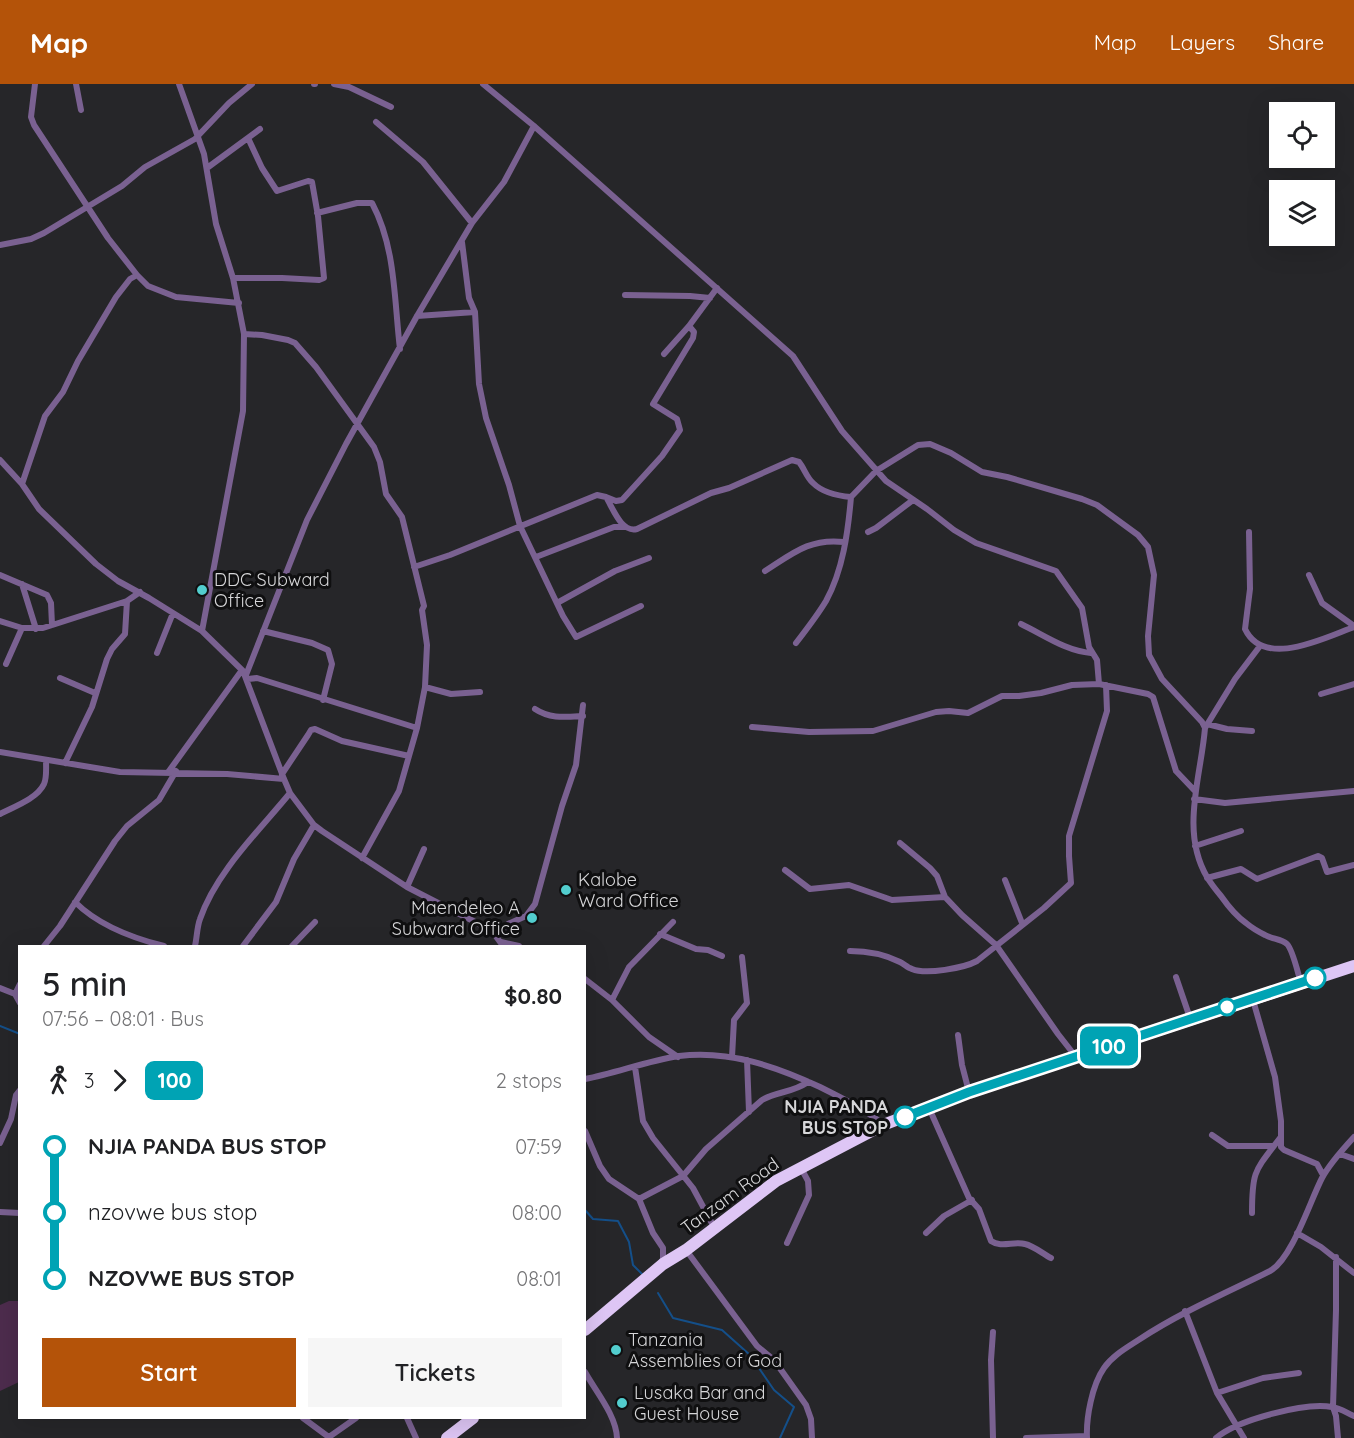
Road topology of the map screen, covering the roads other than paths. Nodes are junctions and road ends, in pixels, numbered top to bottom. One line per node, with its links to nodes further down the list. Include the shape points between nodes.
1 (35, 84): 15 (street, via 32,121)
2 (76, 84): 8 (street)
3 (179, 84): 12 (street)
4 (252, 84): 12 (street)
5 (334, 84): 7 (street, via 350,87)
6 (483, 84): 10 (street)
7 (391, 107)
8 (81, 110)
9 (376, 122): 17 (street, via 423,162)
10 (534, 126): 17 (street, via 504,182); 22 (street)
11 (260, 129): 13 (street)
12 (199, 135): 14 (street); 15 (street)
13 (248, 138): 14 (street); 16 (street, via 277,191 312,182)
14 (207, 168): 21 (street, via 216,224)
15 (88, 206): 19 (street, via 39,236); 20 (street)
16 (317, 213): 21 (street, via 322,279); 30 (street, via 372,203 392,266)
17 (472, 223): 18 (street)
18 (462, 241): 26 (street, via 469,298); 27 (street)
19 (0, 245)
20 (136, 275): 25 (street, via 148,286 176,297); 35 (street, via 116,297 63,392 45,416)
21 (234, 278): 25 (street)
22 (717, 288): 24 (street); 34 (street, via 793,356 842,431)
23 (625, 295): 24 (street)
24 (710, 298): 28 (street)
25 (239, 303): 29 (street)
26 (475, 312): 27 (street); 39 (street, via 481,399)
27 (417, 316): 30 (street)
28 (689, 326): 31 (street); 36 (street, via 693,338 653,404 676,419 680,430 622,500)
29 (244, 334): 32 (street, via 295,343); 62 (street, via 243,411)
30 (400, 349): 32 (street)
31 (664, 354)
32 (357, 424): 46 (street, via 377,452 386,494 402,517); 63 (street, via 307,520)
33 (1, 465): 35 (street)
34 (876, 471): 37 (street); 38 (street); 81 (street, via 918,445 930,444 982,472 1090,502 1138,535 1148,548 1154,575 1148,636 1152,664)
35 (22, 484): 51 (street, via 39,509 96,564)
36 (606, 497): 39 (street, via 585,499); 40 (street)
37 (851, 497): 40 (street, via 834,495 812,483 799,462 792,460 637,529); 43 (street)
38 (913, 500): 41 (street); 67 (street, via 976,543 1056,570 1082,608)
39 (520, 526): 44 (street); 46 (street)
40 (625, 527): 44 (street, via 614,527)
41 (868, 532)
42 (1249, 532): 65 (street, via 1250,589 1245,629)
43 (844, 542): 47 (street, via 810,544); 64 (street, via 841,563 826,601)
44 (536, 557): 53 (street)
45 (649, 558): 53 (street, via 615,571)
46 (414, 567): 73 (street, via 428,645)
47 (765, 571)
48 (0, 575): 50 (street)
49 (1309, 575): 59 (street, via 1322,603)
50 (22, 584): 58 (street, via 50,598); 61 (street)
51 (140, 592): 52 (street); 55 (street)
52 (127, 601): 58 (street); 75 (street, via 125,634 112,649)
53 (557, 603): 54 (street, via 576,637)
54 (641, 606)
55 (173, 613): 62 (street); 66 (street)
56 (0, 621): 60 (street)
57 (1021, 624): 67 (street, via 1078,652)
58 (52, 625): 61 (street)
59 (1354, 627): 65 (street, via 1289,648)
60 (22, 628): 61 (street); 68 (street)
61 (36, 629)
62 (202, 631): 69 (street)
63 (263, 631): 69 (street); 77 (street, via 328,650 332,664)
64 (796, 644)
65 (1260, 646): 81 (street)
66 (157, 652)
67 (1091, 653): 72 (street, via 1097,660)
68 (6, 664)
69 (245, 675): 77 (street); 89 (street); 90 (street)
70 (60, 678): 75 (street)
71 (1354, 684): 76 (street)
72 (1102, 685): 82 (street, via 1072,685 1041,693 1002,696 968,713 936,712 873,731); 91 (street, via 1153,697 1176,771); 111 (street, via 1107,711 1070,836 1072,880)
73 (425, 687): 74 (street, via 451,694); 83 (street)
74 (480, 692)
75 (95, 693): 88 (street)
76 (1321, 694)
77 (323, 700): 83 (street)
78 (583, 705): 80 (street)
79 (535, 709): 80 (street, via 554,717)
80 (583, 716): 113 (street, via 576,765 535,904 526,916)
81 (1206, 726): 84 (street); 91 (street)
82 (752, 727)
83 (417, 728): 86 (street)
84 (1252, 731)
85 (0, 752): 87 (street)
86 (409, 756): 90 (street, via 342,741 315,729); 101 (street, via 399,791)
87 (46, 760): 88 (street); 95 (street, via 41,788)
88 (65, 763): 89 (street, via 120,772)
89 (172, 771): 90 (street); 108 (street, via 159,800 134,819 115,841)
90 (283, 777): 93 (street)
91 (1195, 791): 94 (street)
92 (1354, 791): 94 (street, via 1224,803)
93 (290, 793): 96 (street); 117 (street, via 229,868 207,903)
94 (1194, 799): 99 (street)
95 (0, 814)
96 (314, 825): 101 (street); 118 (street, via 276,902)
97 (1241, 831): 99 (street)
98 (900, 843): 107 (street, via 933,871)
99 (1195, 846): 104 (street)
100 (424, 849): 106 (street)
101 (362, 858): 106 (street)
102 (1354, 865): 104 (street, via 1327,872 1318,856 1257,879 1241,869)
103 (785, 870): 107 (street, via 810,889 849,885 892,900)
104 (1207, 879): 127 (street, via 1245,922 1288,945)
105 (1005, 880): 111 (street)
106 (407, 887): 113 (street)
107 (945, 897): 120 (street)
108 (75, 902): 115 (street); 116 (street, via 110,927)
109 (315, 922): 119 (street)
110 (673, 922): 112 (street)
111 (1022, 923): 120 (street)
112 (660, 934): 122 (street); 132 (street, via 629,967)
113 (495, 935): 114 (street)
114 (502, 944)
115 (45, 945)
116 (161, 945)
117 (195, 945)
118 (244, 945)
119 (293, 945)
120 (996, 945): 121 (street, via 972,963 934,970 915,970 873,952); 138 (street)
121 (850, 951)
122 (722, 956)
123 (742, 957): 137 (street, via 747,1003 734,1020)
124 (1354, 966): 127 (highway, Tanzam Road)
125 (1176, 977): 134 (street)
126 (586, 980): 132 (street)
127 (1301, 983): 133 (highway, Tanzam Road)
128 (0, 988): 130 (street)
129 (18, 988): 130 (street)
130 (15, 994): 131 (street)
131 (18, 999)
132 (612, 1000): 136 (street, via 649,1038)
133 (1253, 1000): 134 (highway, Tanzam Road); 150 (street, via 1275,1077)
134 (1190, 1018): 138 (highway, Tanzam Road)
135 (958, 1035): 144 (street)
136 (678, 1057): 137 (street); 140 (street)
137 (732, 1057): 139 (street)
138 (1076, 1057): 144 (highway, Tanzam Road)
139 (747, 1060): 142 (street); 146 (street)
140 (635, 1067): 141 (street); 158 (street, via 643,1121)
141 (586, 1079)
142 (808, 1082): 146 (street, via 796,1090 771,1095); 147 (street)
143 (18, 1092): 152 (street)
144 (969, 1092): 145 (highway, Tanzam Road)
145 (928, 1107): 147 (highway, Tanzam Road); 160 (street)
146 (749, 1112): 158 (street, via 706,1149)
147 (884, 1125): 156 (highway, Tanzam Road)
148 (586, 1133): 159 (street, via 609,1179)
149 (1212, 1135): 153 (street, via 1228,1146)
150 (1280, 1137): 153 (street); 157 (street, via 1284,1150 1317,1164)
151 (1354, 1137): 154 (street)
152 (0, 1143)
153 (1273, 1146): 163 (street, via 1254,1175)
154 (1340, 1154): 155 (street); 157 (street)
155 (1354, 1159)
156 (801, 1168): 164 (highway, Tanzam Road, via 776,1181); 167 (street, via 808,1181 808,1195)
157 (1323, 1175): 166 (street)
158 (683, 1176): 159 (street); 164 (street)
159 (639, 1199): 171 (street, via 663,1248)
160 (972, 1200): 165 (street, via 944,1216); 170 (street, via 994,1243 1029,1244)
161 (0, 1212): 162 (street)
162 (18, 1213)
163 (1252, 1214)
164 (714, 1227): 168 (highway, Tanzam Road)
165 (926, 1233)
166 (1297, 1233): 169 (street); 173 (street, via 1274,1268)
167 (787, 1243)
168 (686, 1250): 171 (highway, Tanzam Road); 193 (street, via 806,1405)
169 (1336, 1257): 172 (street); 179 (street)
170 (1051, 1258)
171 (663, 1264): 174 (highway, Tanzam Road)
172 (1354, 1273)
173 (1185, 1311): 178 (street); 185 (street, via 1108,1363 1099,1378)
174 (586, 1329)
175 (993, 1332): 194 (street)
176 (1299, 1373): 178 (street, via 1263,1378)
177 (586, 1374): 192 (street, via 609,1413)
178 (1217, 1393): 186 (street)
179 (1333, 1407): 180 (street); 186 (street, via 1285,1412); 198 (street)
180 (1354, 1416)
181 (304, 1419): 189 (street)
182 (354, 1419): 189 (street)
183 (407, 1419): 190 (street)
184 (473, 1419): 191 (highway)
185 (1086, 1425): 187 (street); 188 (street)
186 (1236, 1425): 196 (street); 197 (street)
187 (1070, 1436): 188 (street); 195 (street)
188 (1087, 1437)
189 (330, 1438)
190 (416, 1438)
191 (447, 1438)
192 (617, 1438)
193 (812, 1438)
194 (993, 1438)
195 (1026, 1438)
196 (1216, 1438)
197 (1244, 1438)
198 (1338, 1438)

